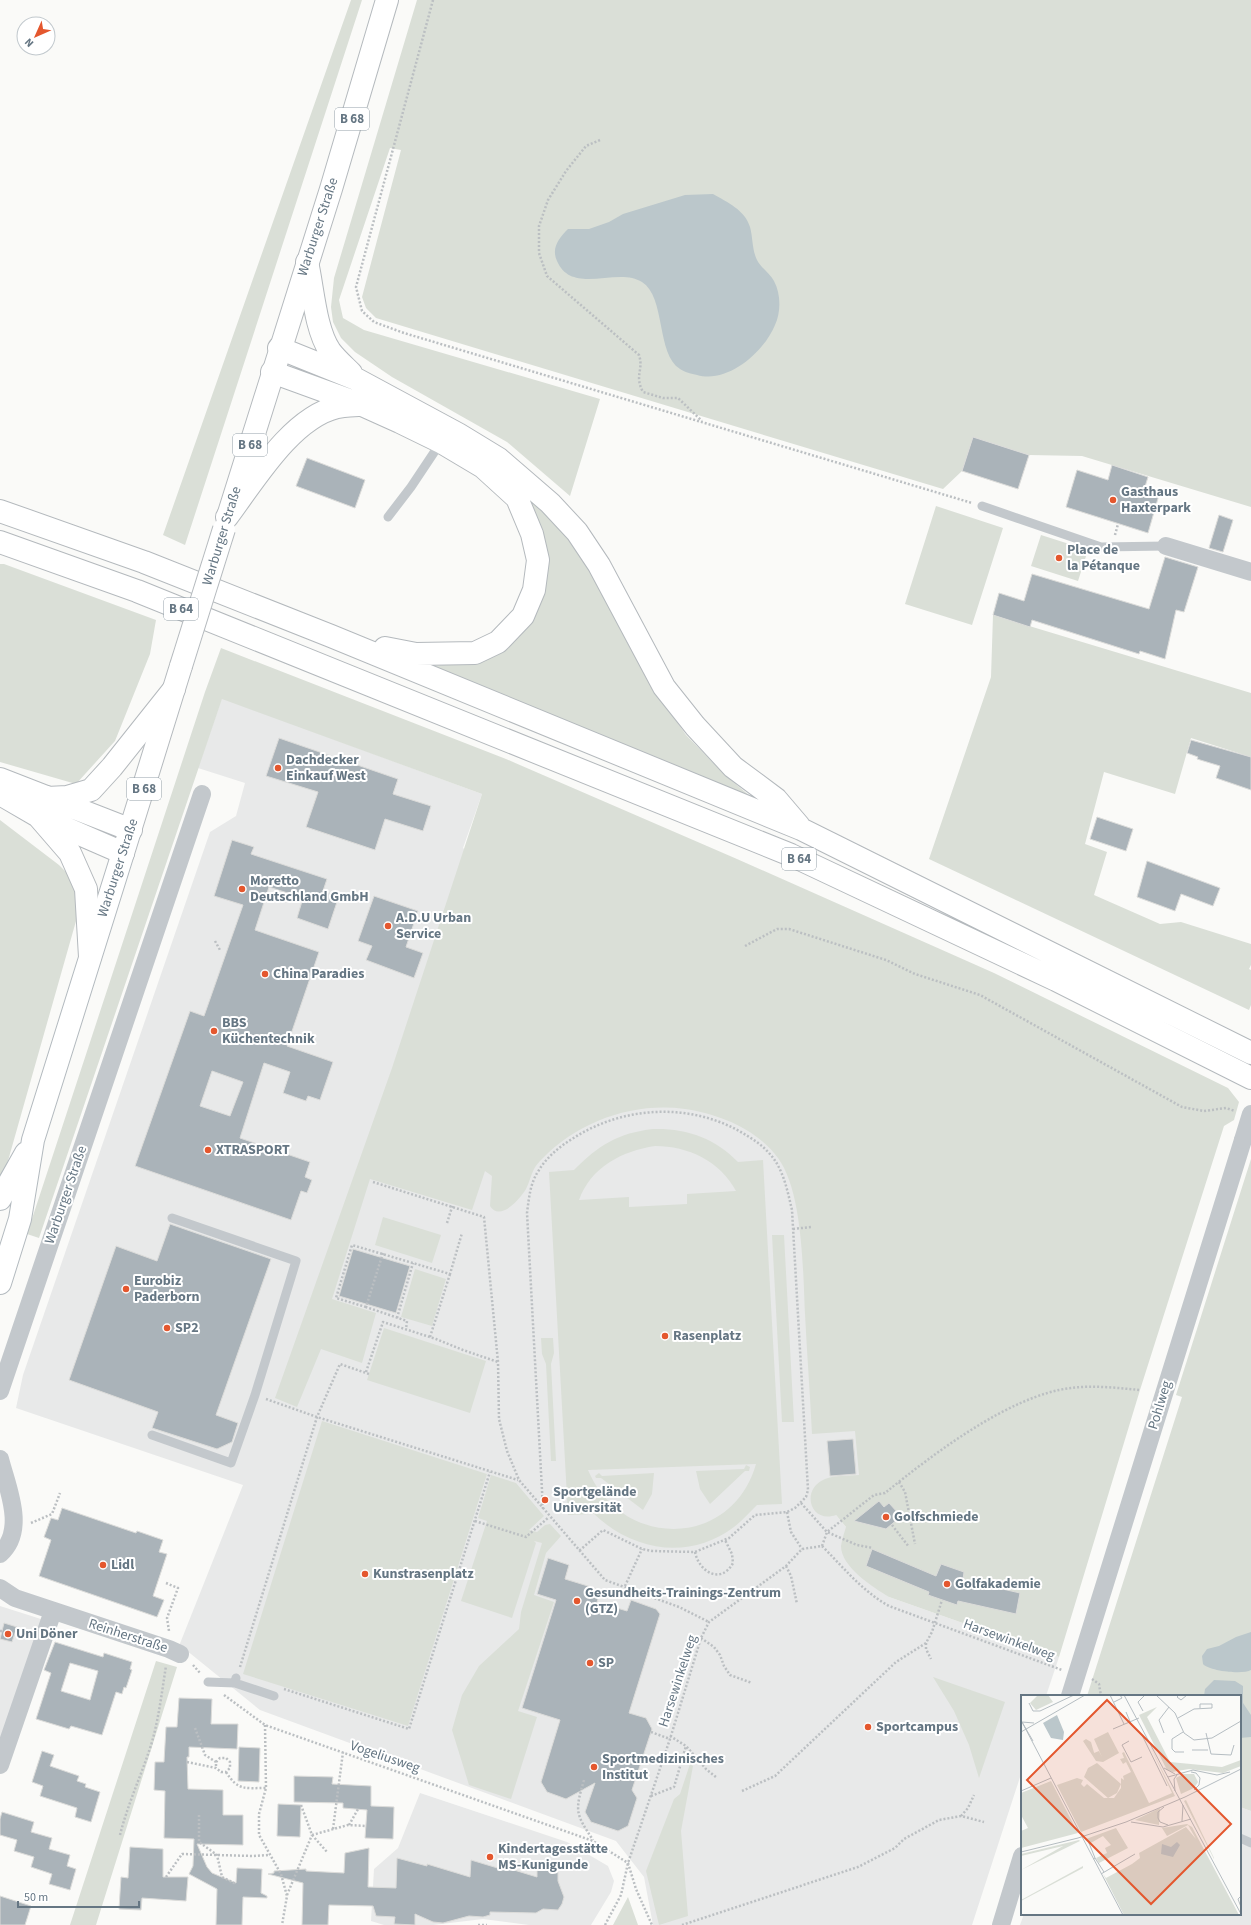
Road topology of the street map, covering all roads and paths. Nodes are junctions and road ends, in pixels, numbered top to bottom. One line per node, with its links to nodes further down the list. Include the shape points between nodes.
1 (388, 0): 4 (main road, Warburger Straße / B 68)
2 (434, 0): 9 (path, via 356,287 362,311 374,322 404,333)
3 (600, 140): 9 (path, via 586,146 548,200 539,226 540,253 547,276 639,355 641,361 638,383 643,392 663,398 678,398)
4 (307, 262): 5 (main road, Warburger Straße / B 68); 7 (main road, via 322,335 330,350)
5 (279, 348): 6 (main road, Warburger Straße / B 68); 7 (main road)
6 (272, 372): 8 (main road); 14 (main road, Warburger Straße / B 68)
7 (356, 378): 26 (main road, via 499,459 550,503 577,532 599,565 664,686 695,726 733,767 776,799)
8 (360, 404): 10 (main road); 14 (main road, via 336,407 298,428 282,444)
9 (704, 423): 11 (path)
10 (441, 442): 13 (lane); 20 (main road, via 483,467 517,498 532,534 538,560 534,590 523,616 498,642 475,653 416,654)
11 (982, 506): 16 (lane, via 1100,547)
12 (0, 511): 20 (main road, B 64, via 144,562)
13 (388, 517)
14 (226, 523): 21 (main road, Warburger Straße / B 68, bridge)
15 (0, 542): 18 (main road, B 64)
16 (1166, 546): 19 (street)
17 (0, 552): 18 (main road)
18 (27, 553): 34 (main road, B 64, via 137,591 791,855 1056,980)
19 (1251, 572)
20 (332, 636): 26 (main road, B 64)
21 (174, 689): 25 (main road, via 91,790); 27 (main road, Warburger Straße / B 68)
22 (0, 779): 25 (main road)
23 (0, 794): 25 (main road)
24 (202, 794): 55 (street, Warburger Straße)
25 (42, 807): 27 (main road); 28 (main road); 32 (main road, via 70,853 86,889)
26 (801, 829): 33 (main road, B 64)
27 (131, 830): 28 (main road, Warburger Straße)
28 (123, 853): 32 (main road, Warburger Straße)
29 (215, 941): 31 (path)
30 (745, 946): 35 (path, via 778,929 789,929 886,960 915,974 980,995 1182,1107 1204,1111 1226,1108)
31 (220, 950)
32 (90, 957): 36 (main road, Warburger Straße)
33 (1251, 1053)
34 (1251, 1078)
35 (1246, 1114): 96 (street, Pohlweg, bridge, via 1243,1140)
36 (33, 1140): 38 (main road, Warburger Straße); 48 (main road, Warburger Straße, via 20,1218)
37 (373, 1182): 39 (path)
38 (0, 1199)
39 (452, 1206): 41 (path); 53 (path, via 484,1217)
40 (172, 1218): 56 (lane, via 296,1262)
41 (447, 1223)
42 (811, 1224): 43 (path, via 811,1227)
43 (793, 1229): 64 (path, via 808,1490); 65 (path, via 787,1188 783,1176 768,1152 735,1128 712,1118 683,1113 633,1114 608,1120 582,1132 560,1146 549,1157 538,1170 531,1189 527,1213)
44 (462, 1233): 47 (path)
45 (383, 1253): 46 (path); 49 (path); 49 (path, via 352,1245 347,1260 336,1298)
46 (413, 1262): 47 (path); 50 (path)
47 (450, 1274): 52 (path)
48 (0, 1283)
49 (366, 1308): 50 (path)
50 (397, 1318): 51 (path, via 408,1321)
51 (406, 1329): 52 (path); 57 (path, via 383,1322 368,1373 340,1364)
52 (430, 1337): 53 (path)
53 (498, 1362): 61 (path, via 499,1419 507,1451)
54 (1140, 1390): 62 (path, via 1071,1388 1033,1396 940,1452)
55 (0, 1391)
56 (255, 1395): 57 (path); 58 (lane, via 231,1462)
57 (317, 1417): 60 (path); 97 (path)
58 (152, 1435)
59 (0, 1459): 70 (street, via 14,1514)
60 (490, 1472): 61 (path); 68 (path)
61 (519, 1480): 65 (path)
62 (899, 1482): 71 (path, via 885,1493 874,1495); 73 (path, via 905,1492)
63 (60, 1494): 70 (path, via 52,1514)
64 (801, 1503): 66 (path); 71 (path)
65 (543, 1509): 67 (path)
66 (787, 1512): 72 (path, via 755,1515); 78 (path, via 791,1532)
67 (549, 1517): 68 (path, via 526,1536); 79 (path)
68 (475, 1521): 100 (path, via 409,1729)
69 (892, 1524): 75 (path)
70 (14, 1531): 81 (street)
71 (827, 1532): 74 (path); 76 (path, via 858,1545)
72 (725, 1540): 80 (path); 80 (path, via 732,1554 733,1563 729,1571 721,1574 710,1573 696,1560)
73 (915, 1544)
74 (822, 1546): 78 (path); 91 (path, Harsewinkelweg, via 874,1598)
75 (909, 1547)
76 (873, 1548)
77 (642, 1549): 79 (path, via 604,1530); 80 (path); 84 (path)
78 (802, 1549): 82 (path, Harsewinkelweg)
79 (579, 1551): 84 (path, via 606,1580)
80 (695, 1552)
81 (0, 1554)
82 (786, 1566): 87 (path, via 791,1576); 90 (path, Harsewinkelweg)
83 (166, 1583): 89 (path, via 178,1588)
84 (625, 1586): 90 (path)
85 (0, 1588): 88 (street, Reinherstraße, via 15,1598)
86 (942, 1600): 91 (path)
87 (797, 1604)
88 (53, 1611): 94 (street, Reinherstraße); 110 (street)
89 (167, 1618)
90 (709, 1622): 92 (path, Harsewinkelweg)
91 (935, 1624): 93 (path); 96 (path, Harsewinkelweg)
92 (701, 1638): 99 (path, via 714,1647 730,1675); 105 (path, Harsewinkelweg)
93 (926, 1643): 95 (path); 116 (path, via 896,1662 775,1776)
94 (175, 1652): 128 (path, via 153,1739 125,1812)
95 (931, 1659)
96 (1076, 1674): 101 (street, Pohlweg)
97 (236, 1680): 98 (lane); 102 (lane)
98 (208, 1682)
99 (752, 1683)
100 (281, 1688)
101 (1070, 1695)
102 (274, 1696)
103 (195, 1728): 109 (path, via 205,1754)
104 (650, 1732): 105 (path)
105 (670, 1738): 106 (path); 118 (path, Harsewinkelweg)
106 (686, 1746): 113 (path); 118 (path, via 674,1787)
107 (343, 1752): 115 (path, Vogeliusweg, via 265,1725); 126 (path); 130 (path, Vogeliusweg)
108 (187, 1762): 111 (path)
109 (216, 1762): 111 (path); 112 (path, via 220,1758 226,1758 230,1762 230,1768)
110 (0, 1765)
111 (216, 1768): 112 (path)
112 (226, 1772): 115 (path, via 240,1788)
113 (716, 1777)
114 (584, 1780): 130 (path, via 577,1805 581,1822)
115 (266, 1788): 134 (path, Vogeliusweg, via 259,1814 259,1835)
116 (742, 1791)
117 (974, 1795): 122 (path)
118 (651, 1796): 136 (path, Harsewinkelweg)
119 (301, 1805): 127 (path)
120 (358, 1809): 124 (path)
121 (199, 1815): 133 (path, via 199,1842)
122 (961, 1816): 123 (path); 145 (path, via 939,1820 858,1868)
123 (984, 1822)
124 (348, 1825): 125 (path); 126 (path)
125 (366, 1826)
126 (333, 1829): 127 (path)
127 (312, 1835): 132 (path); 139 (path)
128 (120, 1836)
129 (1241, 1838): 131 (lane)
130 (593, 1841): 136 (path, Vogeliusweg)
131 (1251, 1843)
132 (326, 1852)
133 (217, 1855): 134 (path); 137 (path, via 182,1854); 138 (path, via 222,1877)
134 (269, 1855): 139 (path, Vogeliusweg, via 281,1874)
135 (1021, 1859): 146 (street)
136 (628, 1863): 143 (path, Harsewinkelweg, via 621,1895); 144 (path)
137 (166, 1877)
138 (236, 1884)
139 (287, 1896): 140 (path, Vogeliusweg)
140 (282, 1925)
141 (478, 1925): 142 (path)
142 (487, 1925)
143 (605, 1925)
144 (652, 1925)
145 (682, 1925)
146 (1001, 1925)

